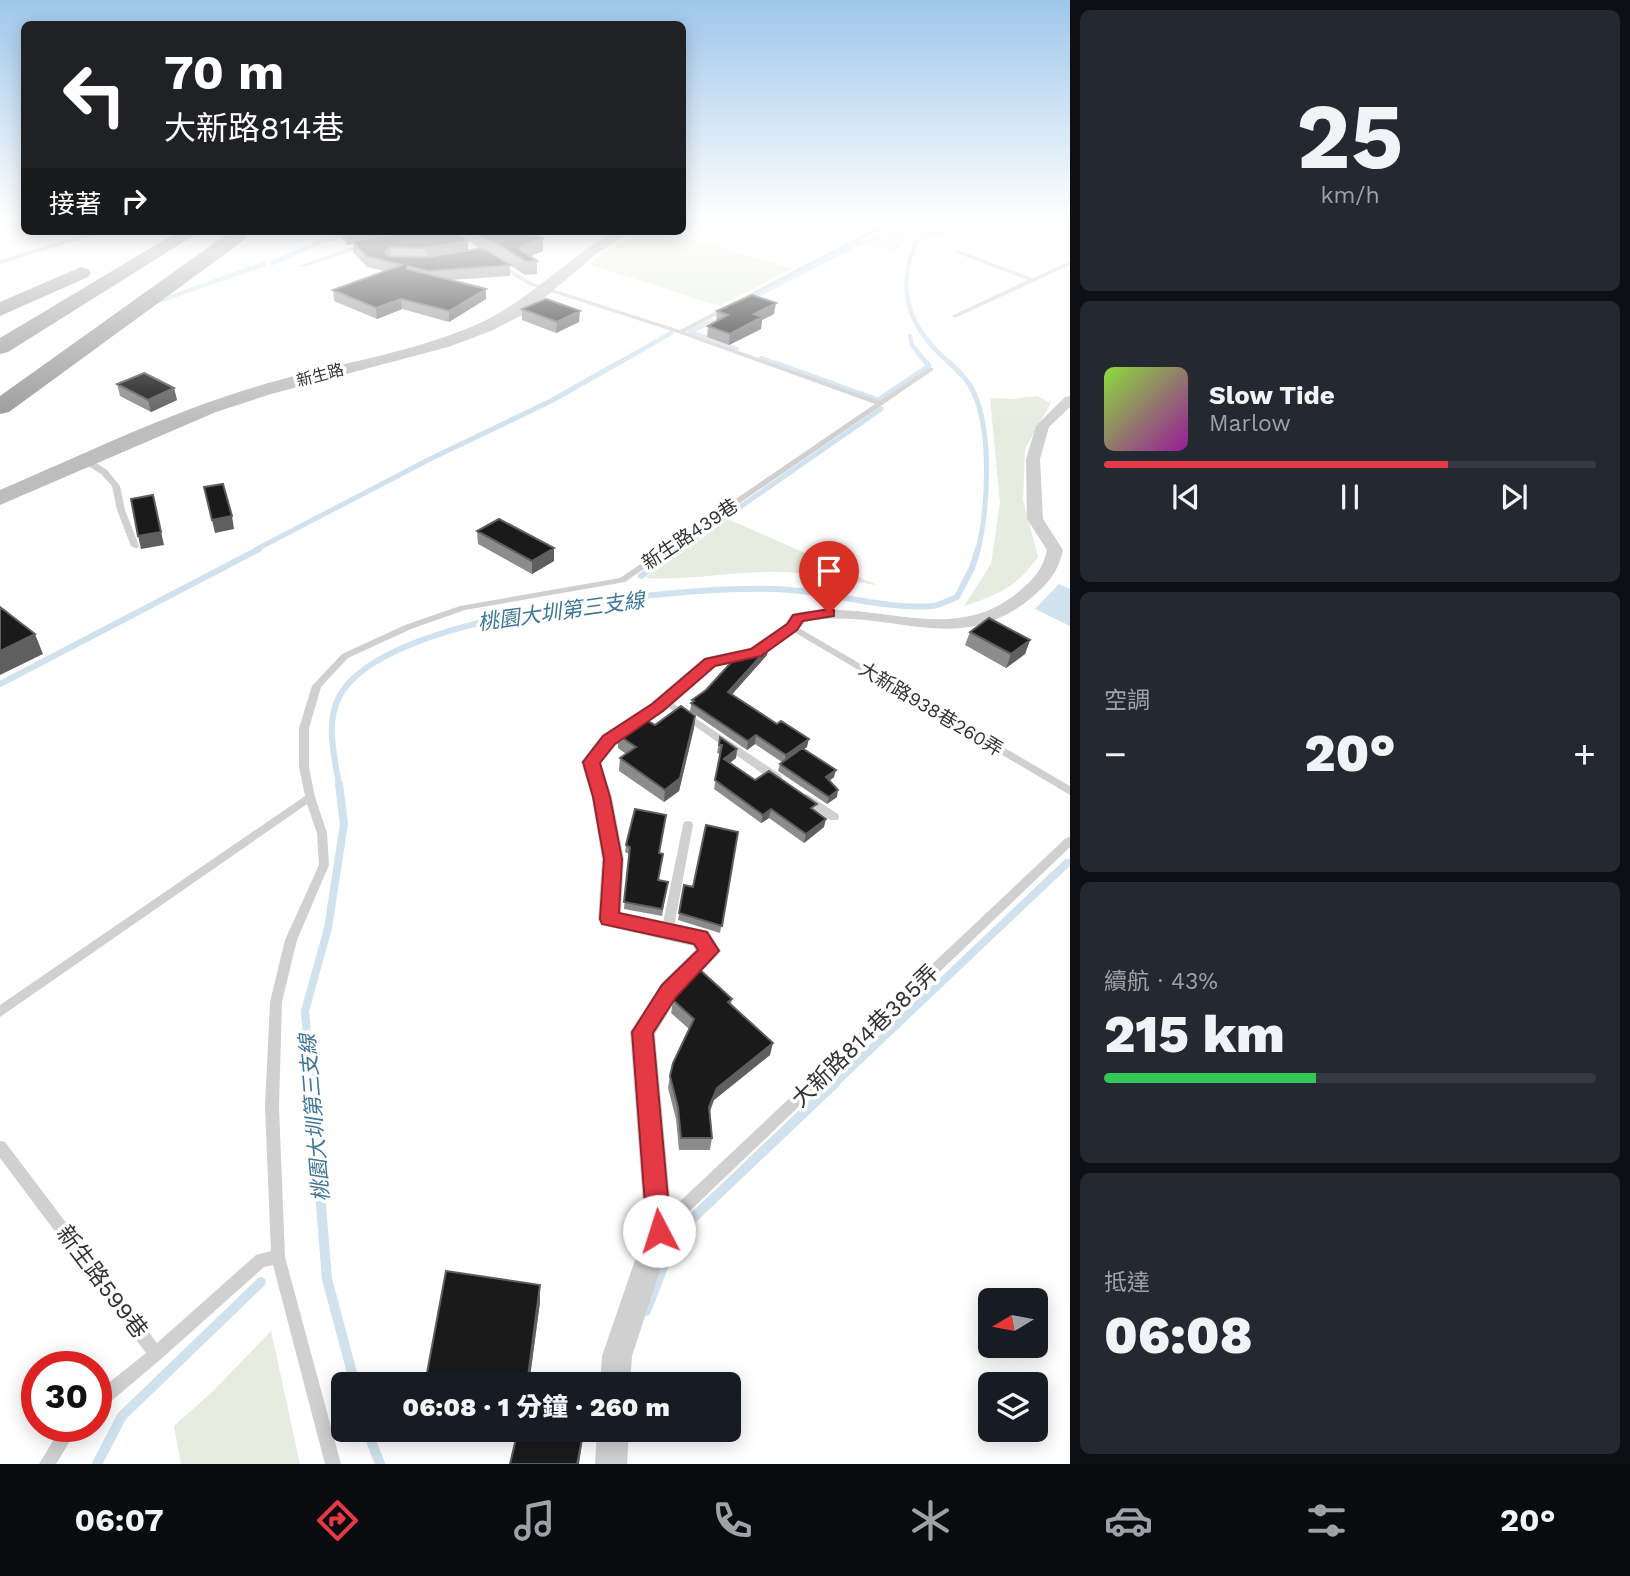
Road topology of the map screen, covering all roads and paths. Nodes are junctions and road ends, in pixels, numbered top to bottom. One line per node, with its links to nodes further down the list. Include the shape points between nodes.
1 (52, 286): 9 (highway)
2 (100, 286): 13 (highway)
3 (140, 286): 11 (highway)
4 (167, 286): 16 (highway)
5 (540, 286): 18 (main road, 新生路, via 522,307 474,331 264,390); 19 (main road, 新生路, via 449,329 201,399)
6 (541, 286): 12 (lane)
7 (768, 286): 12 (lane)
8 (1019, 286): 10 (lane)
9 (0, 310)
10 (955, 316)
11 (76, 327)
12 (680, 332): 17 (lane)
13 (0, 347)
14 (931, 369): 17 (lane, 新生路439巷)
15 (1070, 400): 22 (street, via 1043,426 1033,459 1035,519 1055,550 1053,568 1018,604 983,622 946,627 829,613 798,618)
16 (4, 403)
17 (880, 404): 27 (lane, 新生路439巷, via 622,580 463,608 345,656 317,687 304,728)
18 (87, 461): 20 (main road, 新生路); 21 (lane, via 116,486)
19 (0, 484)
20 (0, 498)
21 (135, 546)
22 (792, 627): 23 (street, via 756,652 710,662); 25 (lane, 大新路938巷260弄)
23 (665, 701): 24 (lane); 31 (street, via 609,740 591,762 613,859 609,919)
24 (789, 786)
25 (1070, 791)
26 (800, 794): 28 (lane)
27 (310, 797): 32 (lane); 35 (lane, 新生路439巷, via 322,833 324,865 291,940 276,1002 272,1107)
28 (834, 817)
29 (688, 825): 31 (lane)
30 (1070, 841): 34 (lane, 大新路814巷385弄)
31 (667, 932): 34 (street, via 700,938 709,951 669,991 642,1032)
32 (0, 1012)
33 (0, 1147): 36 (lane, 新生路599巷)
34 (659, 1231): 37 (street, via 617,1356)
35 (278, 1257): 36 (lane, 新生路599巷, via 261,1260); 42 (lane)
36 (156, 1354): 38 (lane)
37 (616, 1372)
38 (112, 1390)
39 (61, 1442): 41 (lane)
40 (612, 1442): 43 (street)
41 (47, 1464)
42 (334, 1464)
43 (611, 1464)

